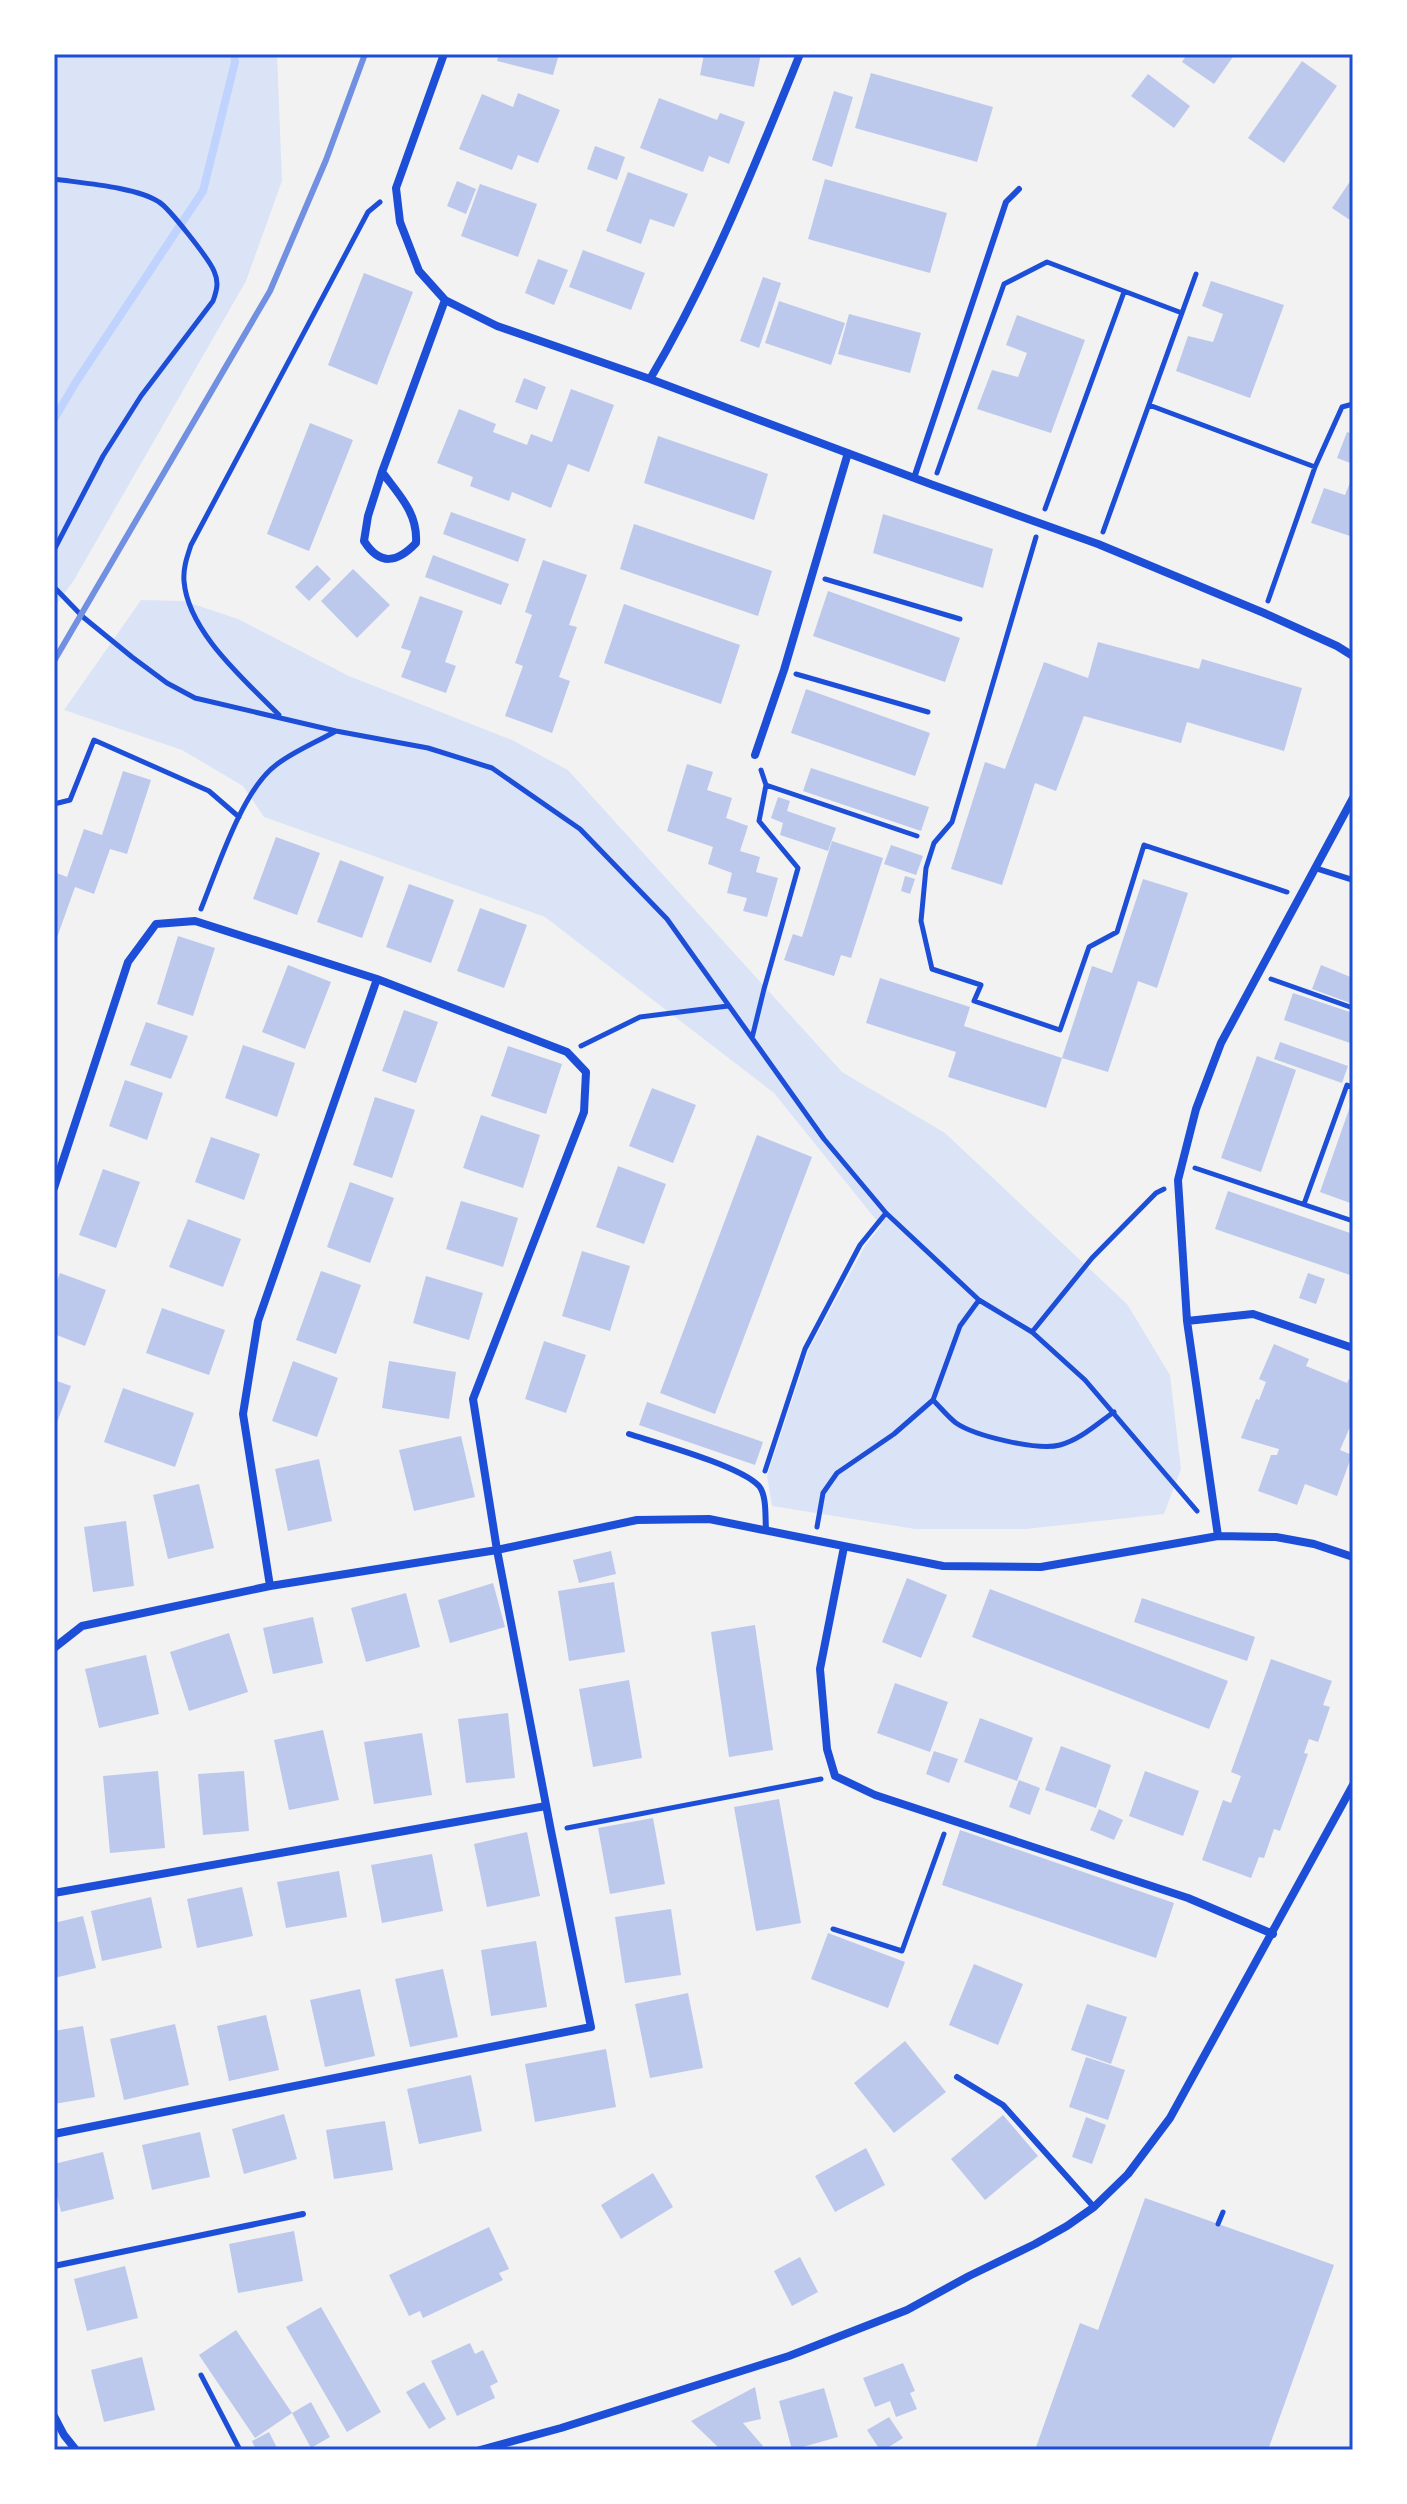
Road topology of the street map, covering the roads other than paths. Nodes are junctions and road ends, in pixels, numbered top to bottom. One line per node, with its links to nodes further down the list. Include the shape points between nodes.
1 (444, 54): 4 (street, via 396,188 400,222 419,271)
2 (800, 54): 5 (street, via 751,175)
3 (1019, 189): 8 (lane, via 1006,202)
4 (445, 300): 5 (street, via 497,326); 7 (street)
5 (650, 379): 6 (street)
6 (848, 453): 8 (street); 10 (street)
7 (382, 472): 7 (street, via 364,541 372,554 391,560 416,543 417,526)
8 (914, 478): 9 (street, via 1098,544)
9 (1353, 656)
10 (755, 755)
11 (1353, 798): 12 (street)
12 (1315, 868): 13 (lane); 16 (street, via 1221,1043 1196,1109 1178,1180)
13 (1353, 880)
14 (377, 979): 15 (street, via 195,921 156,924 128,962); 22 (street, via 567,1052 586,1072 584,1112 473,1399); 24 (street, via 258,1321 243,1414)
15 (54, 1188)
16 (1187, 1321): 17 (street, via 1253,1314); 20 (street)
17 (1353, 1348)
18 (629, 1434): 19 (lane, via 736,1470 760,1487)
19 (766, 1529): 21 (street); 22 (street, via 709,1519 637,1520)
20 (1218, 1536): 21 (street, via 1041,1567 943,1566); 23 (street, via 1276,1537)
21 (844, 1547): 29 (street, via 820,1669 827,1749 835,1776 875,1795 1188,1898)
22 (497, 1550): 24 (street); 27 (street)
23 (1353, 1557)
24 (270, 1586): 25 (street, via 82,1626)
25 (54, 1648)
26 (1353, 1785): 29 (street)
27 (546, 1806): 28 (street); 31 (street, via 591,2027)
28 (54, 1893)
29 (1273, 1934): 32 (street, via 1170,2118 1128,2174)
30 (957, 2077): 32 (lane, via 1003,2105)
31 (54, 2134)
32 (1094, 2207): 37 (street, via 907,2310 789,2356)
33 (303, 2214): 34 (lane)
34 (54, 2266)
35 (54, 2416): 36 (street)
36 (76, 2450)
37 (480, 2450)

